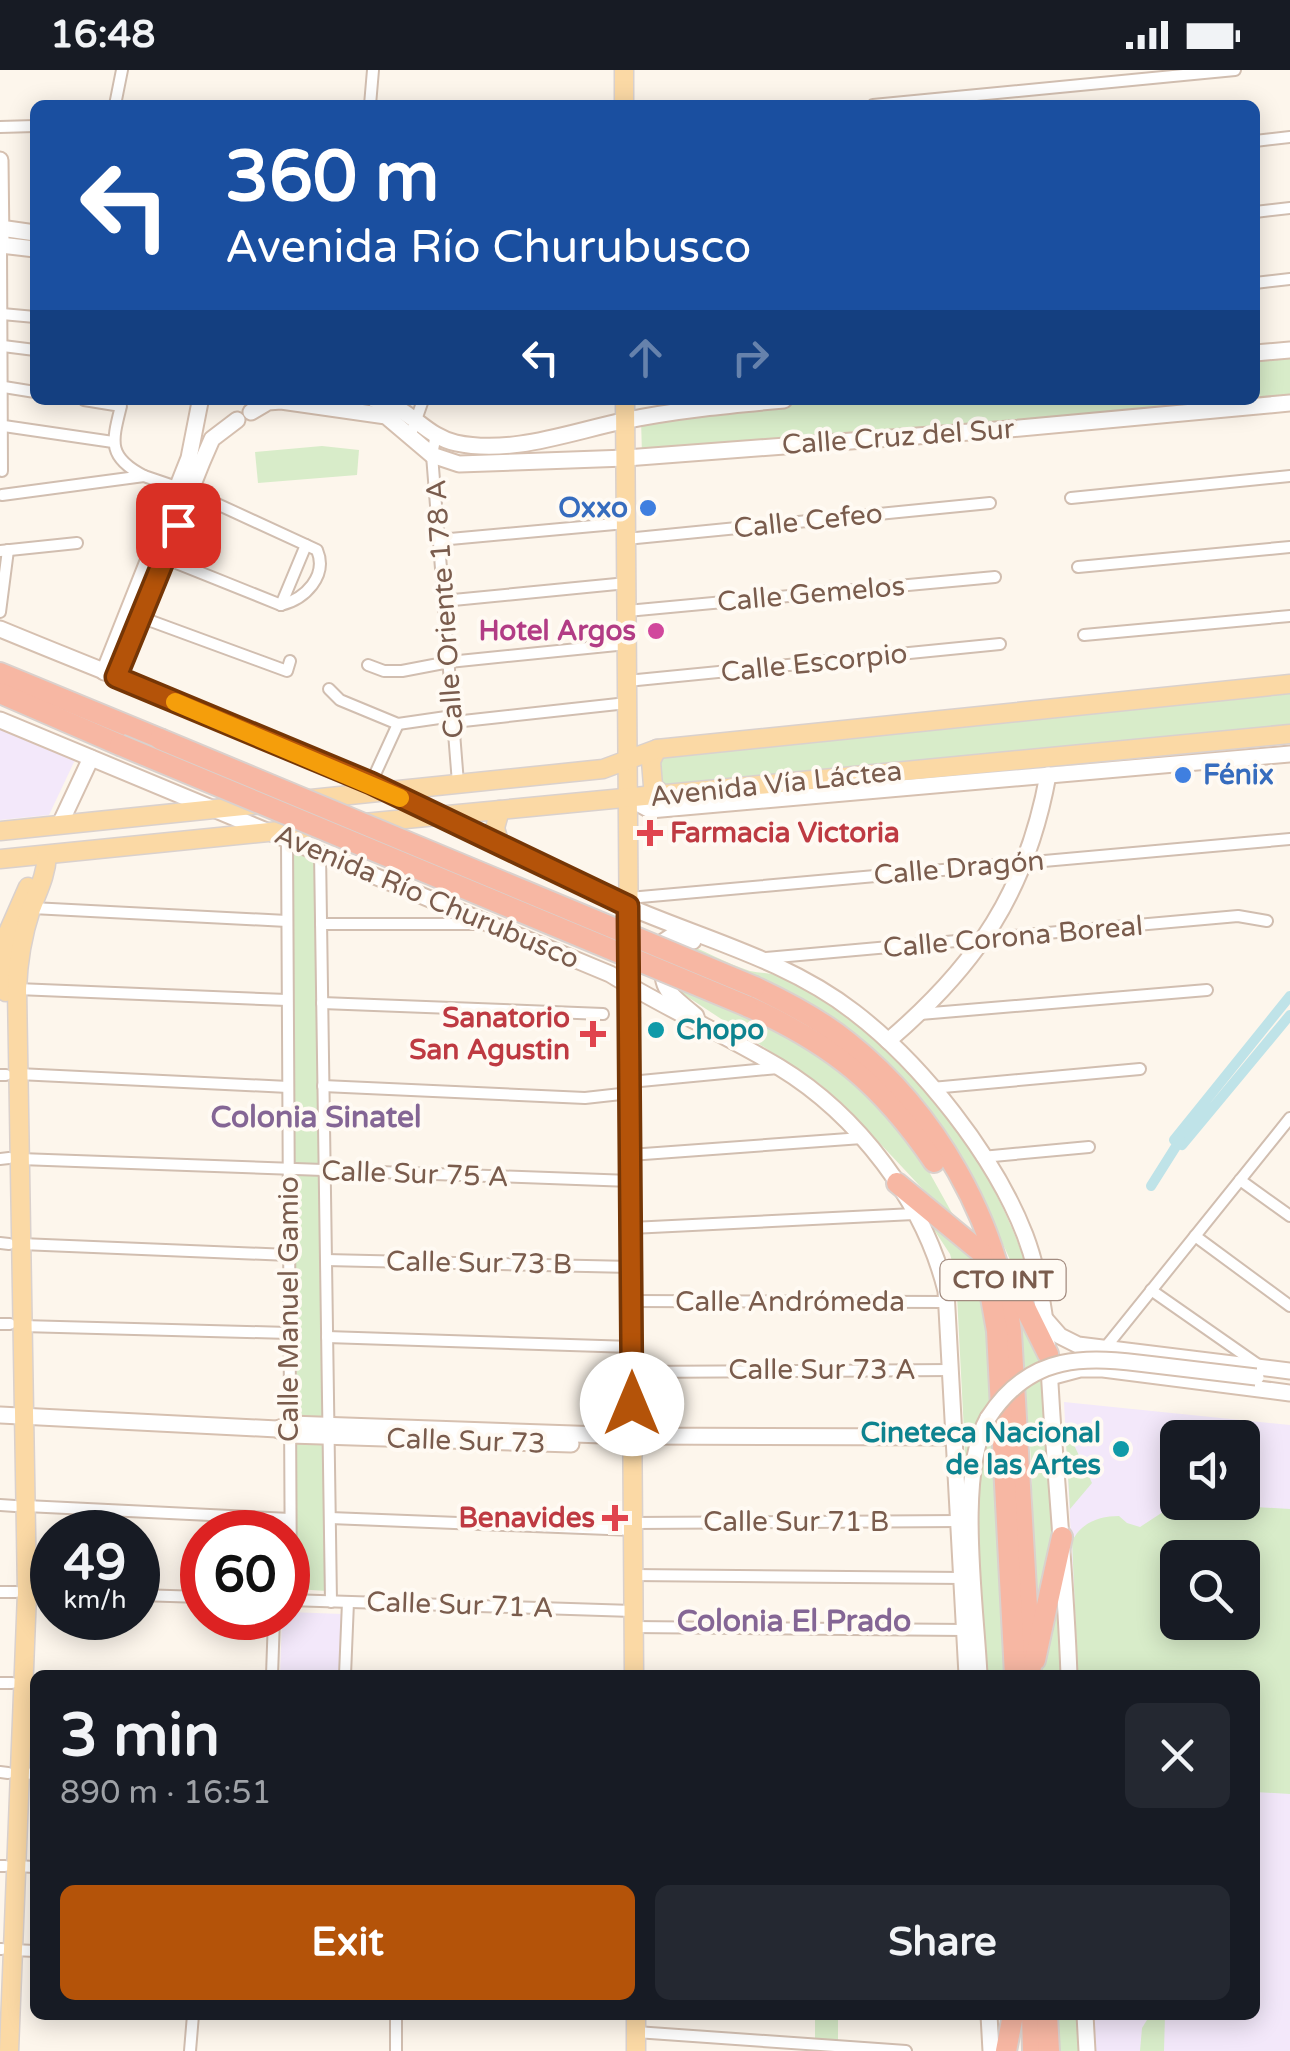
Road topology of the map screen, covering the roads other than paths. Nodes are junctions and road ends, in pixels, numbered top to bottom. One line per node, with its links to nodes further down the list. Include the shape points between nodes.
1 (122, 70): 5 (street)
2 (373, 70): 6 (street)
3 (624, 70): 7 (main road)
4 (1236, 70): 8 (street)
5 (115, 100)
6 (370, 100)
7 (624, 100)
8 (925, 100)
9 (30, 126): 10 (street)
10 (0, 128)
11 (1290, 138): 12 (street)
12 (1260, 141)
13 (0, 160): 16 (street)
14 (1290, 208): 15 (street)
15 (1260, 211)
16 (1, 228): 17 (street); 18 (street)
17 (30, 232)
18 (0, 245): 19 (street); 22 (street)
19 (30, 249)
20 (1290, 279): 21 (street)
21 (1260, 282)
22 (2, 314): 23 (street); 24 (street)
23 (30, 317)
24 (3, 346): 25 (street); 29 (street)
25 (30, 349)
26 (1290, 350): 27 (street)
27 (1260, 353)
28 (30, 392): 29 (street)
29 (2, 394): 40 (street)
30 (1290, 403): 45 (street, Calle Cruz del Sur)
31 (115, 405): 43 (street, via 121,406)
32 (199, 405): 49 (street)
33 (204, 405): 38 (street, via 215,418)
34 (384, 405): 41 (street, via 406,410)
35 (421, 405): 41 (street)
36 (625, 405): 39 (main road)
37 (733, 405): 39 (street, Calle Cruz del Sur)
38 (249, 411): 49 (street, via 212,440)
39 (625, 420): 42 (street, Calle Cruz del Sur, via 516,444 461,444); 45 (main road)
40 (4, 426): 43 (street); 46 (street)
41 (414, 427): 42 (street); 44 (street)
42 (436, 434): 44 (street, Calle Oriente 178 A)
43 (112, 442): 47 (street, via 122,462)
44 (432, 455): 45 (street, Calle Cruz del Sur, via 459,464); 54 (street, Calle Oriente 178 A)
45 (626, 458): 53 (main road)
46 (2, 472)
47 (144, 476): 49 (street); 50 (street)
48 (1290, 476): 51 (street)
49 (185, 490): 56 (street); 59 (street); 77 (street)
50 (2, 495)
51 (1070, 498)
52 (990, 503): 53 (street, Calle Cefeo)
53 (626, 531): 54 (street, Calle Cefeo); 62 (main road)
54 (439, 540): 63 (street, Calle Oriente 178 A)
55 (78, 542): 58 (street)
56 (306, 545): 64 (street); 64 (street, via 317,550 318,570 304,596)
57 (1290, 547): 60 (street)
58 (4, 550): 66 (street)
59 (164, 558): 64 (street); 68 (street)
60 (1078, 567)
61 (996, 578): 65 (street, Calle Gemelos)
62 (626, 582): 63 (street); 65 (main road)
63 (444, 602): 74 (street, Calle Oriente 178 A)
64 (281, 604)
65 (627, 610): 71 (main road)
66 (0, 612)
67 (1290, 616): 70 (street)
68 (140, 617): 73 (street, via 286,671); 77 (street)
69 (0, 629): 77 (street, CTO INT)
70 (1084, 635)
71 (627, 644): 74 (street); 78 (main road)
72 (1000, 644): 78 (street, Calle Escorpio)
73 (290, 661)
74 (449, 662): 75 (street, via 384,672); 83 (street, Calle Oriente 178 A)
75 (368, 665)
76 (0, 673): 121 (highway, CTO INT, bridge)
77 (110, 674): 93 (street, CTO INT)
78 (627, 682): 82 (main road)
79 (1290, 684): 87 (main road, Avenida Vía Láctea)
80 (329, 690): 85 (street)
81 (0, 693): 121 (highway, CTO INT, bridge)
82 (628, 704): 83 (street); 90 (main road)
83 (454, 719): 85 (street); 92 (street, Calle Oriente 178 A)
84 (0, 720): 89 (street, Avenida Río Churubusco / CTO INT)
85 (398, 724): 93 (street)
86 (1290, 734): 94 (main road, Avenida Vía Láctea)
87 (657, 749): 90 (main road, Avenida Vía Láctea); 94 (main road, via 653,786)
88 (1290, 754): 91 (street, Avenida Vía Láctea)
89 (91, 758): 96 (street, Avenida Río Churubusco / CTO INT); 99 (street)
90 (628, 758): 92 (main road, Avenida Vía Láctea, via 603,770); 95 (main road)
91 (1048, 775): 95 (street, Avenida Vía Láctea, via 650,810); 107 (street)
92 (458, 784): 93 (main road, Avenida Vía Láctea)
93 (379, 787): 96 (main road, Avenida Vía Láctea); 98 (street, CTO INT)
94 (663, 795): 95 (main road, Avenida Vía Láctea)
95 (628, 798): 97 (main road); 108 (main road)
96 (214, 809): 99 (main road, Avenida Vía Láctea); 101 (street, Avenida Río Churubusco / CTO INT)
97 (500, 810): 98 (main road); 103 (main road)
98 (438, 816): 101 (main road); 103 (street, CTO INT)
99 (60, 824): 100 (main road, Avenida Vía Láctea); 105 (main road)
100 (0, 830)
101 (278, 835): 104 (street, Avenida Río Churubusco / CTO INT); 105 (main road); 110 (street, Calle Manuel Gamio)
102 (1290, 838): 107 (street, Calle Dragón)
103 (500, 846): 108 (street, CTO INT)
104 (320, 852): 112 (street, Calle Manuel Gamio); 113 (street, Avenida Río Churubusco / CTO INT)
105 (46, 854): 106 (main road); 109 (main road, via 46,876); 114 (main road)
106 (0, 859)
107 (1026, 862): 108 (street, Calle Dragón); 115 (street)
108 (629, 902): 116 (street, CTO INT); 118 (main road)
109 (32, 908): 110 (street); 114 (main road)
110 (287, 921): 122 (street, Calle Manuel Gamio)
111 (1267, 922): 115 (street, Calle Corona Boreal, via 1238,916)
112 (321, 924): 113 (street); 123 (street, Calle Manuel Gamio)
113 (490, 925): 118 (street, Avenida Río Churubusco / CTO INT)
114 (8, 939): 119 (main road); 130 (main road)
115 (984, 941): 116 (street, Calle Corona Boreal); 125 (street)
116 (758, 958): 117 (street, CTO INT)
117 (776, 966): 126 (street, via 747,964 679,936 663,942 664,987); 127 (street, CTO INT, via 840,1002)
118 (629, 985): 126 (street, Avenida Río Churubusco / CTO INT); 133 (main road)
119 (17, 989): 122 (street); 130 (main road)
120 (1207, 990): 125 (street)
121 (751, 997): 151 (highway, CTO INT, via 828,1027 886,1077 953,1166 979,1212)
122 (287, 1000): 132 (street, Calle Manuel Gamio)
123 (322, 1003): 124 (street); 131 (street, Calle Manuel Gamio)
124 (604, 1014)
125 (920, 1014): 127 (street)
126 (723, 1037): 128 (street, Avenida Río Churubusco / CTO INT)
127 (888, 1041): 134 (street, CTO INT)
128 (781, 1068): 133 (street); 136 (street, Avenida Río Churubusco / CTO INT)
129 (1140, 1069): 134 (street)
130 (8, 1075): 132 (street); 140 (main road)
131 (324, 1086): 133 (street, via 585,1098); 142 (street, Calle Manuel Gamio)
132 (288, 1087): 141 (street, Calle Manuel Gamio)
133 (630, 1087): 138 (main road)
134 (932, 1088): 139 (street, CTO INT)
135 (1289, 1122): 143 (street)
136 (862, 1138): 138 (street); 145 (street, Avenida Río Churubusco / CTO INT)
137 (1089, 1147): 139 (street)
138 (630, 1155): 144 (main road)
139 (982, 1157): 159 (street, CTO INT, via 1024,1233)
140 (9, 1159): 141 (street, Calle Sur 75 A); 150 (main road)
141 (288, 1170): 142 (street, Calle Sur 75 A); 152 (street, Calle Manuel Gamio)
142 (325, 1171): 144 (street, Calle Sur 75 A); 153 (street, Calle Manuel Gamio)
143 (1240, 1180): 147 (street); 149 (street)
144 (630, 1181): 148 (main road)
145 (896, 1184): 146 (street, Avenida Río Churubusco / CTO INT); 151 (highway)
146 (914, 1214): 148 (street); 157 (street, Avenida Río Churubusco / CTO INT)
147 (1290, 1216)
148 (631, 1228): 154 (main road)
149 (1195, 1236): 155 (street); 158 (street)
150 (10, 1243): 152 (street); 160 (main road)
151 (989, 1253): 165 (highway); 203 (highway, CTO INT)
152 (288, 1254): 161 (street, Calle Manuel Gamio)
153 (326, 1260): 154 (street, Calle Sur 73 B); 162 (street, Calle Manuel Gamio)
154 (631, 1267): 156 (main road)
155 (1152, 1290): 164 (street); 171 (street)
156 (631, 1301): 157 (street, Calle Andrómeda); 163 (main road)
157 (948, 1302): 168 (street, Avenida Río Churubusco / CTO INT)
158 (1290, 1306)
159 (1045, 1319): 164 (street, via 1070,1343); 165 (street, CTO INT)
160 (11, 1325): 161 (street); 177 (main road)
161 (289, 1333): 178 (street, Calle Manuel Gamio)
162 (327, 1337): 163 (street); 179 (street, Calle Manuel Gamio)
163 (632, 1347): 169 (main road)
164 (1105, 1348): 166 (street)
165 (1048, 1354): 172 (street, CTO INT)
166 (1180, 1356): 167 (street); 173 (street, via 1188,1369)
167 (1208, 1361): 171 (street); 175 (street, via 1196,1369)
168 (952, 1370): 169 (street, Calle Sur 73 A); 181 (street, Avenida Río Churubusco / CTO INT)
169 (632, 1372): 180 (main road)
170 (1290, 1372): 171 (street)
171 (1260, 1373): 174 (street); 202 (street, bridge, via 1084,1359 1040,1370 1002,1398 983,1426 971,1470)
172 (1050, 1377): 173 (street, via 1080,1368); 188 (street, CTO INT)
173 (1176, 1379): 175 (street)
174 (1290, 1381)
175 (1200, 1382): 176 (street)
176 (1290, 1393)
177 (13, 1415): 178 (street, Calle Sur 73); 182 (main road)
178 (285, 1430): 179 (street, Calle Sur 73); 183 (street, Calle Manuel Gamio)
179 (328, 1431): 180 (street, Calle Sur 73); 185 (street, Calle Manuel Gamio)
180 (632, 1441): 181 (street, Calle Sur 73); 187 (main road)
181 (956, 1442): 186 (street, Avenida Río Churubusco / CTO INT)
182 (14, 1506): 184 (street); 191 (main road)
183 (289, 1510)
184 (180, 1514)
185 (330, 1518): 187 (street, Calle Sur 71 B); 193 (street, Calle Manuel Gamio)
186 (960, 1521): 187 (street, Calle Sur 71 B); 190 (street, Avenida Río Churubusco / CTO INT)
187 (633, 1527): 189 (main road)
188 (1062, 1537): 204 (highway, via 1041,1642); 205 (street, CTO INT)
189 (633, 1575): 190 (street); 195 (main road)
190 (963, 1578): 196 (street, Avenida Río Churubusco / CTO INT)
191 (14, 1592): 206 (main road)
192 (310, 1601): 193 (street, Calle Sur 71 A)
193 (331, 1602): 194 (street, Calle Sur 71 A)
194 (348, 1602): 195 (street, Calle Sur 71 A); 199 (street)
195 (633, 1619): 196 (street, Calle Sur 71 A); 200 (main road)
196 (965, 1630): 201 (street, Avenida Río Churubusco / CTO INT)
197 (273, 1640): 198 (street)
198 (272, 1670)
199 (345, 1670)
200 (634, 1670)
201 (967, 1670)
202 (980, 1670)
203 (1025, 1670)
204 (1027, 1670)
205 (1070, 1670)
206 (18, 1683): 207 (main road)
207 (16, 1773): 208 (main road)
208 (14, 1866): 209 (main road)
209 (5, 1949): 210 (street); 211 (main road); 220 (main road)
210 (30, 1952)
211 (0, 2002)
212 (193, 2020): 221 (street)
213 (396, 2020): 222 (street)
214 (990, 2020): 224 (street)
215 (1012, 2020): 225 (highway)
216 (1032, 2020): 226 (highway)
217 (1047, 2020): 227 (highway)
218 (1085, 2020): 228 (street)
219 (636, 2033): 223 (street)
220 (9, 2051)
221 (190, 2051)
222 (396, 2051)
223 (906, 2051)
224 (991, 2051)
225 (1006, 2051)
226 (1033, 2051)
227 (1049, 2051)
228 (1087, 2051)

